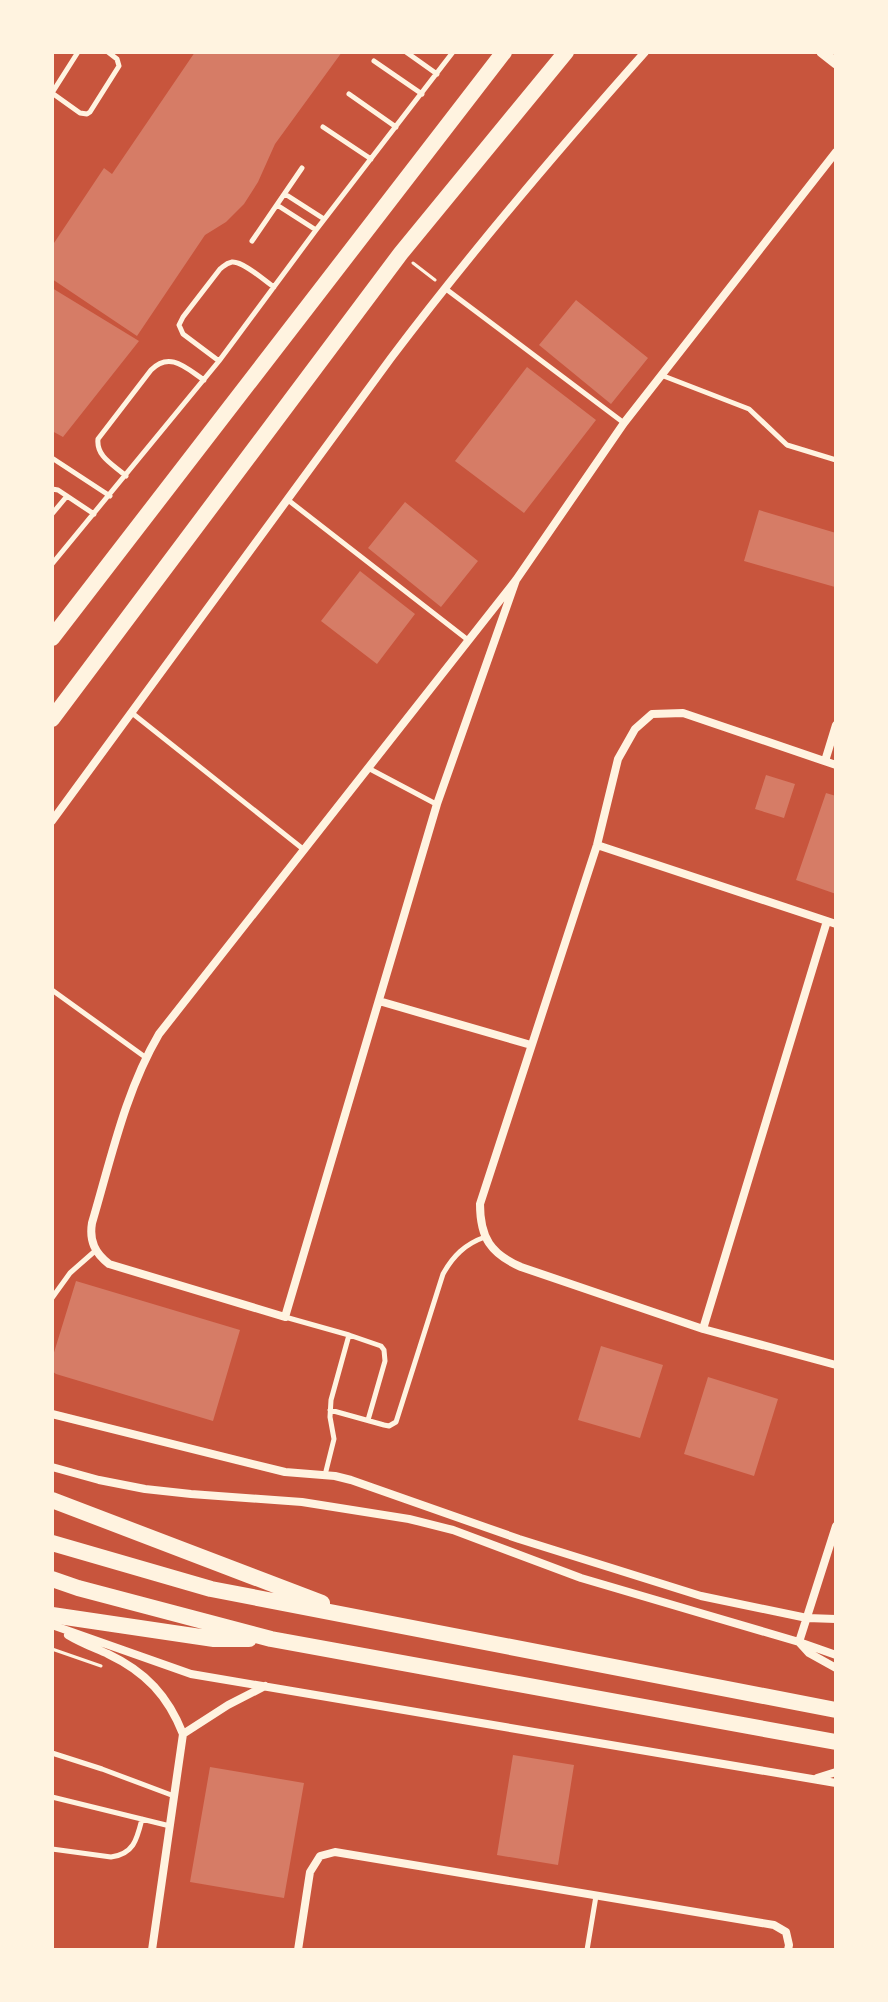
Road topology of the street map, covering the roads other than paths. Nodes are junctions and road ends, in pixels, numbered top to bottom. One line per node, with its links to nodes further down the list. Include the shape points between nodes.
1 (78, 52): 12 (lane)
2 (108, 52): 12 (lane, via 119,66 90,112 80,113)
3 (406, 52): 11 (lane)
4 (453, 52): 11 (lane)
5 (504, 52): 42 (highway)
6 (566, 52): 47 (highway, via 401,253)
7 (645, 52): 26 (street)
8 (822, 52): 10 (street)
9 (374, 61): 14 (lane)
10 (836, 63)
11 (437, 74): 14 (lane)
12 (52, 93)
13 (349, 94): 16 (lane)
14 (422, 94): 16 (lane)
15 (323, 127): 18 (lane)
16 (396, 127): 18 (lane)
17 (836, 152): 28 (street)
18 (371, 159): 22 (lane)
19 (302, 168): 20 (lane)
20 (285, 194): 21 (lane); 22 (lane)
21 (277, 205): 23 (lane); 24 (lane)
22 (324, 219): 23 (lane)
23 (316, 230): 25 (lane)
24 (252, 241)
25 (274, 287): 27 (lane); 27 (lane, via 242,265 228,263 183,317 183,334)
26 (444, 288): 30 (lane); 37 (street)
27 (219, 361): 29 (lane)
28 (661, 375): 30 (street); 32 (lane, via 749,409 787,445)
29 (204, 380): 33 (lane); 33 (lane, via 174,362 161,362 151,370 98,439 98,451)
30 (624, 423): 41 (street)
31 (52, 458): 36 (lane)
32 (836, 460)
33 (126, 476): 36 (lane)
34 (52, 489): 35 (lane)
35 (67, 496): 38 (lane); 39 (lane)
36 (110, 496): 39 (lane)
37 (288, 500): 45 (lane); 46 (street)
38 (52, 514)
39 (94, 514): 40 (lane)
40 (52, 564)
41 (516, 580): 45 (street); 52 (street)
42 (91, 587): 43 (highway); 44 (highway)
43 (52, 621)
44 (52, 638)
45 (469, 640): 51 (street)
46 (132, 713): 53 (street); 55 (lane)
47 (52, 719)
48 (836, 725): 49 (street)
49 (825, 761): 50 (street); 54 (street, via 683,713 652,714 635,729 618,759)
50 (836, 765)
51 (368, 768): 52 (lane); 55 (street)
52 (437, 804): 58 (street)
53 (52, 821)
54 (597, 845): 56 (street); 59 (street)
55 (304, 850): 60 (street)
56 (831, 922): 65 (street)
57 (52, 990): 60 (lane)
58 (379, 1001): 59 (street); 64 (street)
59 (531, 1045): 61 (street, via 480,1204)
60 (145, 1057): 62 (street, via 92,1223)
61 (485, 1237): 65 (street, via 507,1261 521,1267); 70 (lane, via 457,1254 443,1274 396,1422 389,1426)
62 (95, 1251): 63 (lane); 64 (street, via 117,1268)
63 (52, 1298)
64 (285, 1317): 66 (lane)
65 (703, 1329): 67 (street)
66 (349, 1335): 68 (lane); 70 (lane, via 377,1343 386,1355)
67 (836, 1365)
68 (330, 1410): 70 (lane); 72 (lane, via 334,1439)
69 (52, 1414): 72 (street, via 285,1472)
70 (368, 1421)
71 (52, 1467): 82 (street, via 145,1489 302,1502 409,1519 581,1578)
72 (325, 1475): 77 (street, via 701,1596)
73 (52, 1500): 79 (highway)
74 (836, 1526): 77 (street)
75 (52, 1543): 79 (highway, via 211,1589)
76 (52, 1579): 81 (highway)
77 (807, 1618): 78 (street); 82 (street)
78 (836, 1619)
79 (364, 1620): 86 (highway)
80 (54, 1622): 81 (highway, via 214,1639); 85 (street, via 191,1674); 87 (street, via 75,1640 146,1678 165,1698)
81 (271, 1639): 88 (highway)
82 (799, 1642): 83 (street); 84 (street)
83 (836, 1655)
84 (836, 1668)
85 (265, 1686): 87 (street); 91 (street)
86 (836, 1710)
87 (183, 1734): 93 (street)
88 (836, 1742)
89 (52, 1753): 93 (lane)
90 (836, 1772): 91 (street)
91 (812, 1779): 92 (street)
92 (836, 1783)
93 (174, 1796): 96 (street)
94 (52, 1797): 95 (lane)
95 (142, 1819): 96 (lane); 97 (lane, via 132,1848 119,1856)
96 (170, 1826): 99 (street)
97 (52, 1849)
98 (596, 1896): 100 (street, via 335,1852 320,1856 310,1872); 101 (lane); 102 (street, via 774,1925 786,1932)
99 (152, 1950)
100 (298, 1950)
101 (587, 1950)
102 (788, 1950)

